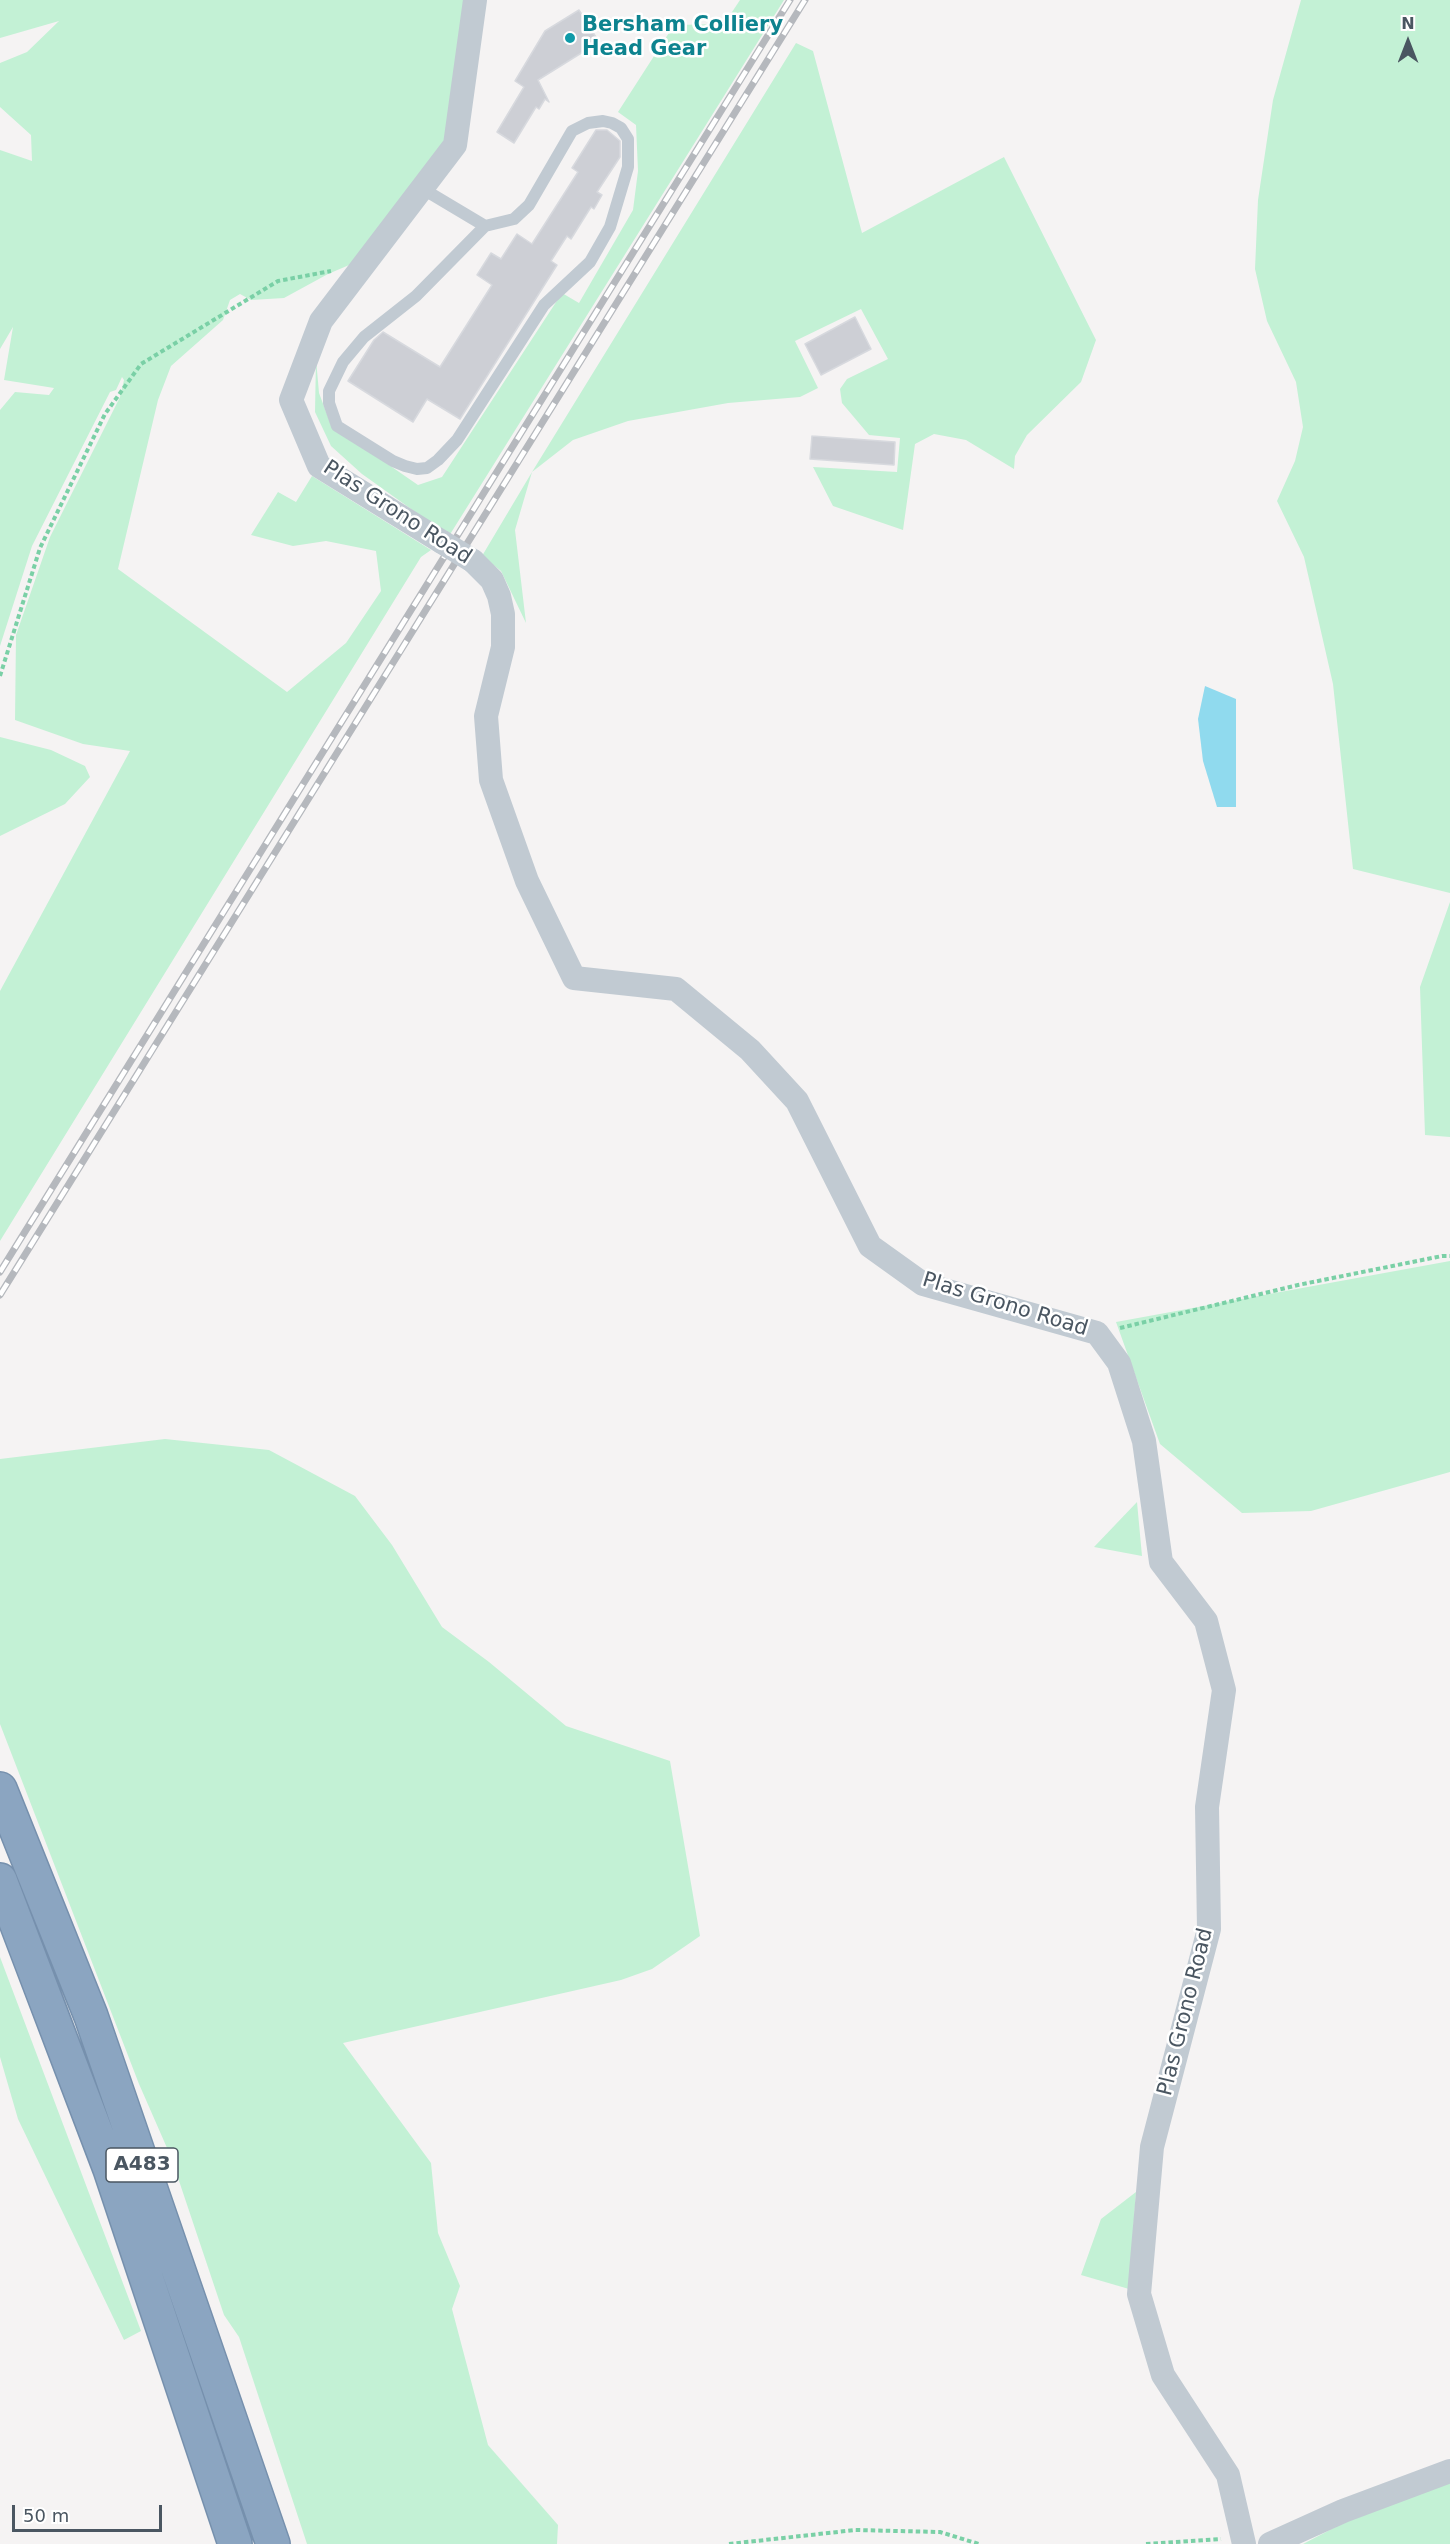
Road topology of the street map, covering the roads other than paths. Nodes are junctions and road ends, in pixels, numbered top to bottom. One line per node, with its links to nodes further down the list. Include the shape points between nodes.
1 (475, 0): 2 (street, Plas Grono Road, via 455,145)
2 (423, 189): 3 (lane); 7 (street, Plas Grono Road, bridge, via 321,321 291,400 319,466 473,561 492,580 503,614 503,646 486,716 491,780 527,881 574,978 676,989 750,1050 797,1101 870,1246 923,1284 1097,1333 1119,1364 1144,1441 1161,1562 1206,1621 1224,1690 1207,1807 1209,1929 1152,2147 1138,2294 1163,2375 1228,2475)
3 (485, 226): 3 (lane, via 416,296 364,337 343,362 329,391 337,426 405,466 427,468 457,440 544,305 590,261 610,227 628,167 628,140 621,129 603,121 572,131 529,205 514,219)
4 (0, 1790): 9 (highway, A483, via 91,2016)
5 (0, 1880): 8 (highway, A483, via 110,2169)
6 (1450, 2471): 10 (street)
7 (1243, 2541)
8 (235, 2544)
9 (273, 2544)
10 (1270, 2544)

